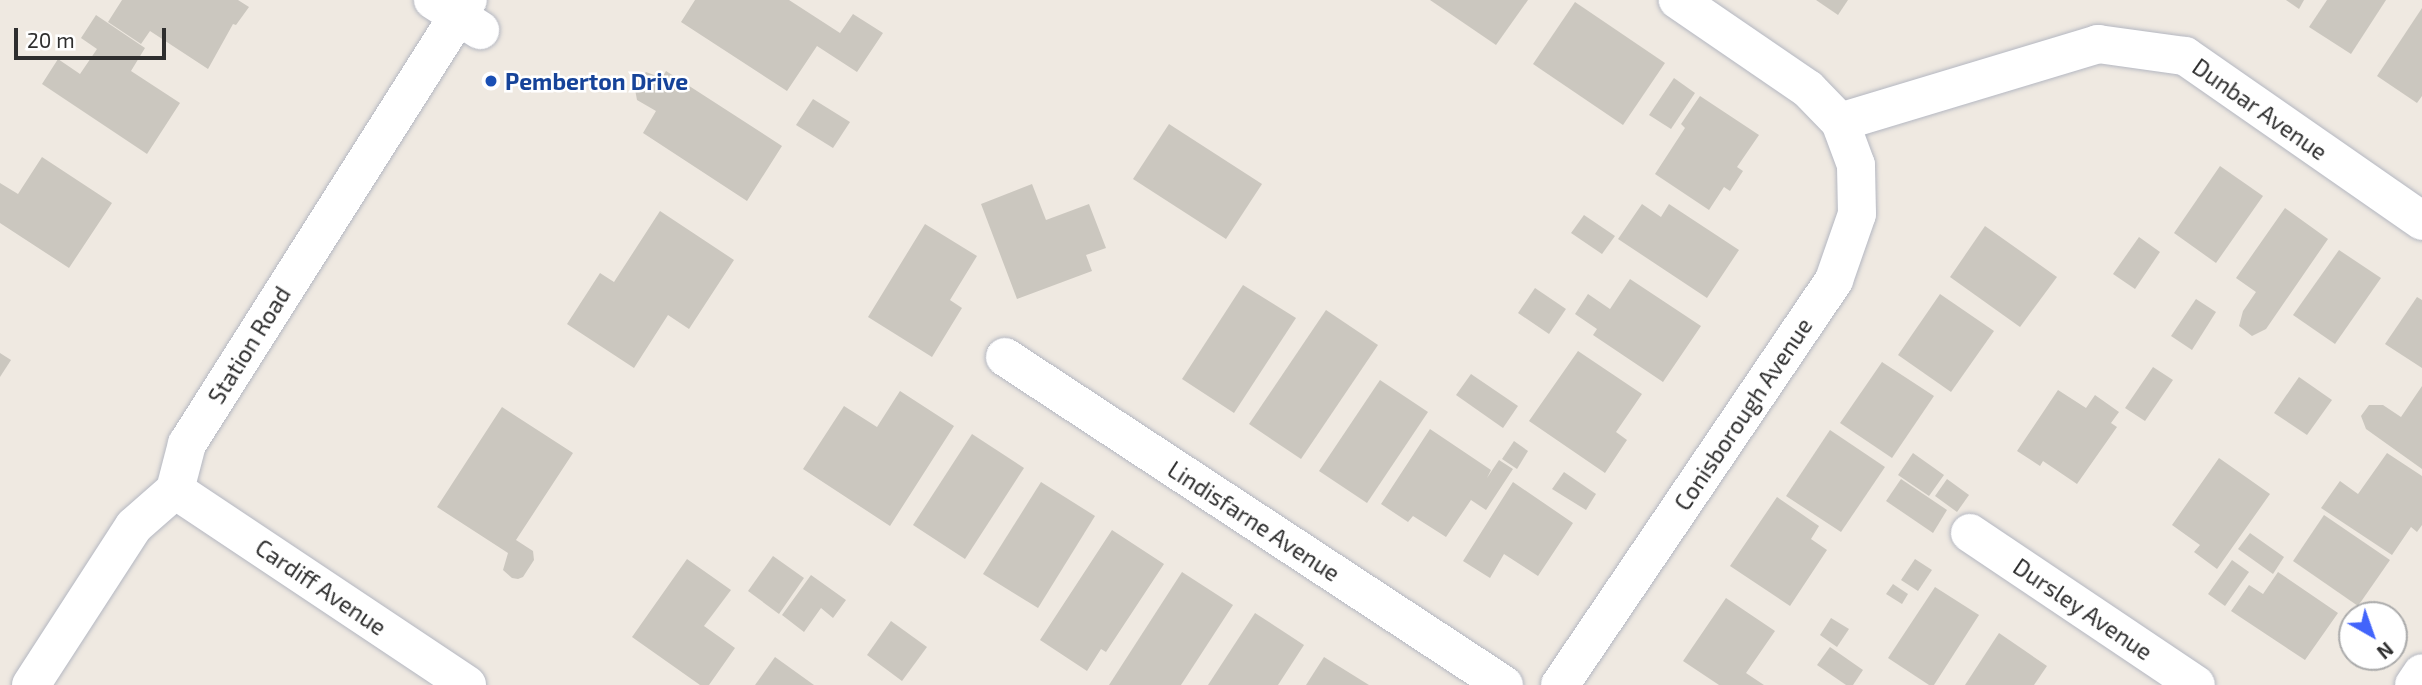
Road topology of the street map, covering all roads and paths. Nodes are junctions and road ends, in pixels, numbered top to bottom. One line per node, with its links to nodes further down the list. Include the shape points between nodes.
1 (1678, 0): 3 (street, via 1808,89)
2 (459, 12): 6 (street, Station Road, via 187,443)
3 (1840, 122): 4 (street, Dunbar Avenue, via 2098,44 2185,56); 12 (street, Conisborough Avenue, via 1856,165 1857,214 1834,280)
4 (2422, 221)
5 (1005, 357): 11 (street, Lindisfarne Avenue)
6 (175, 490): 9 (street, via 134,526); 10 (street, Cardiff Avenue)
7 (1970, 533): 13 (street, Dursley Avenue)
8 (2422, 673): 14 (street)
9 (31, 685)
10 (467, 685)
11 (1504, 685)
12 (1560, 685)
13 (2196, 685)
14 (2414, 685)

